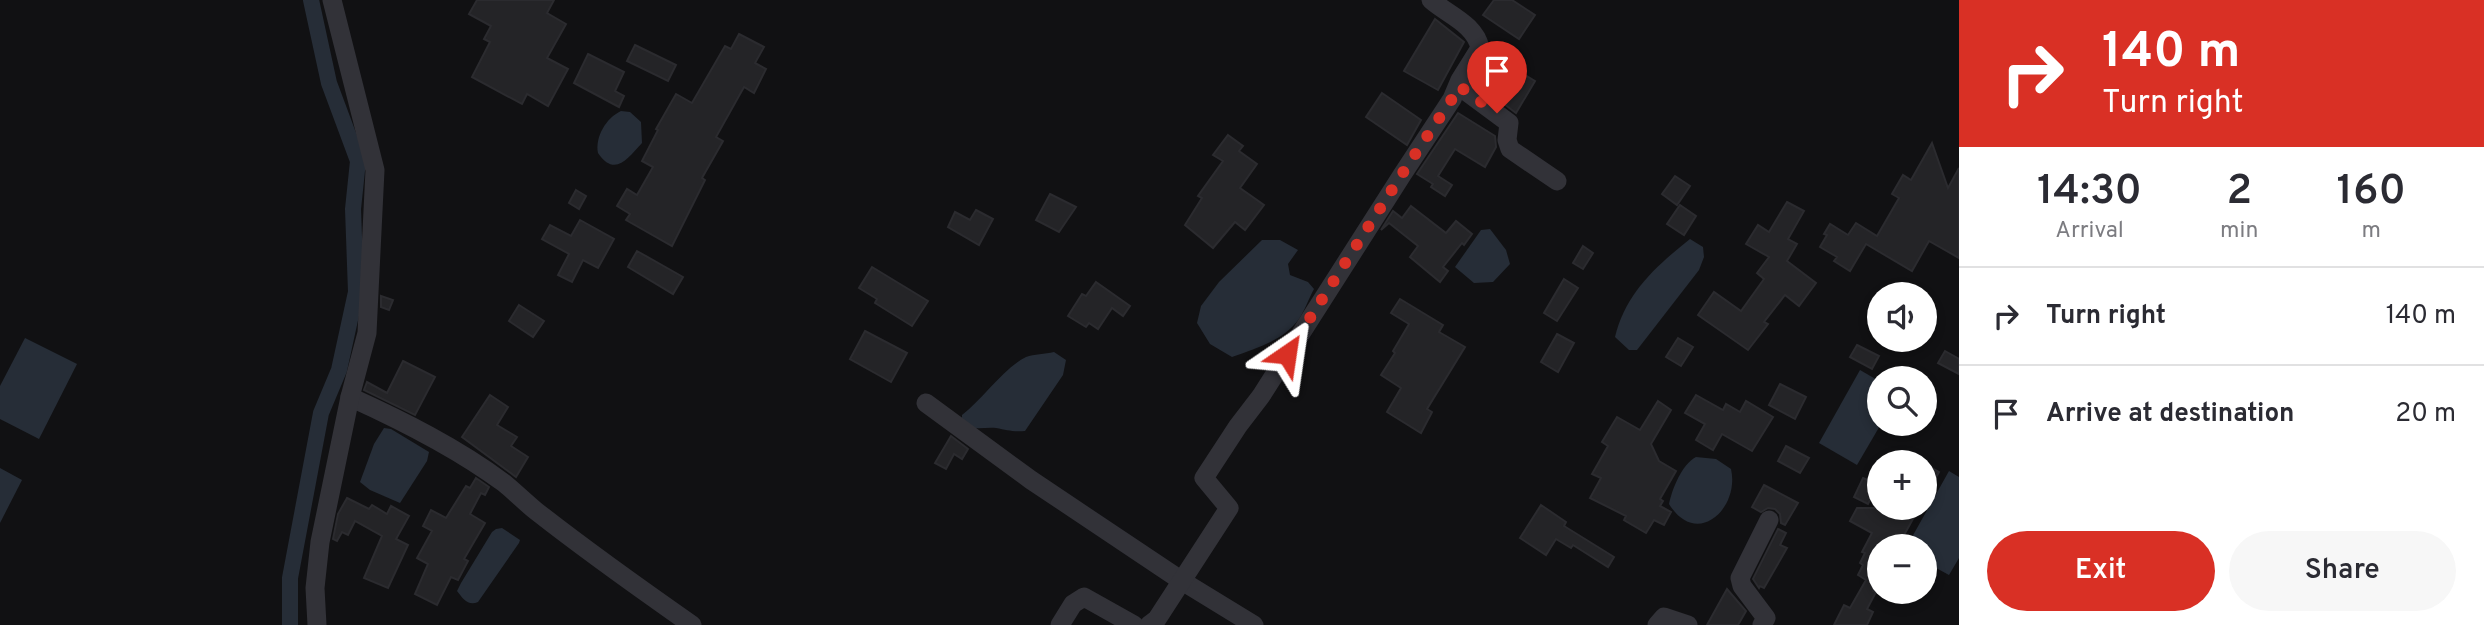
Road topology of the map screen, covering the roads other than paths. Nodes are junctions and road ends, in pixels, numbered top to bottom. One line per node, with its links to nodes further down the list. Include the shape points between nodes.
1 (332, 0): 5 (street, via 375,170 367,333)
2 (1430, 0): 3 (street, via 1478,38 1480,48)
3 (1459, 86): 4 (street, via 1509,123 1510,149); 8 (street, via 1204,478 1228,508)
4 (1557, 181)
5 (350, 397): 9 (street, via 320,542); 10 (street, via 393,416 503,483)
6 (926, 403): 8 (street)
7 (1769, 520): 17 (street, via 1740,578 1766,618)
8 (1182, 581): 13 (street); 14 (street)
9 (317, 625)
10 (692, 625)
11 (1060, 625): 12 (street, via 1073,604 1084,597)
12 (1134, 625)
13 (1149, 625)
14 (1254, 625)
15 (1657, 625): 16 (street, via 1664,617)
16 (1688, 625)
17 (1762, 625)

